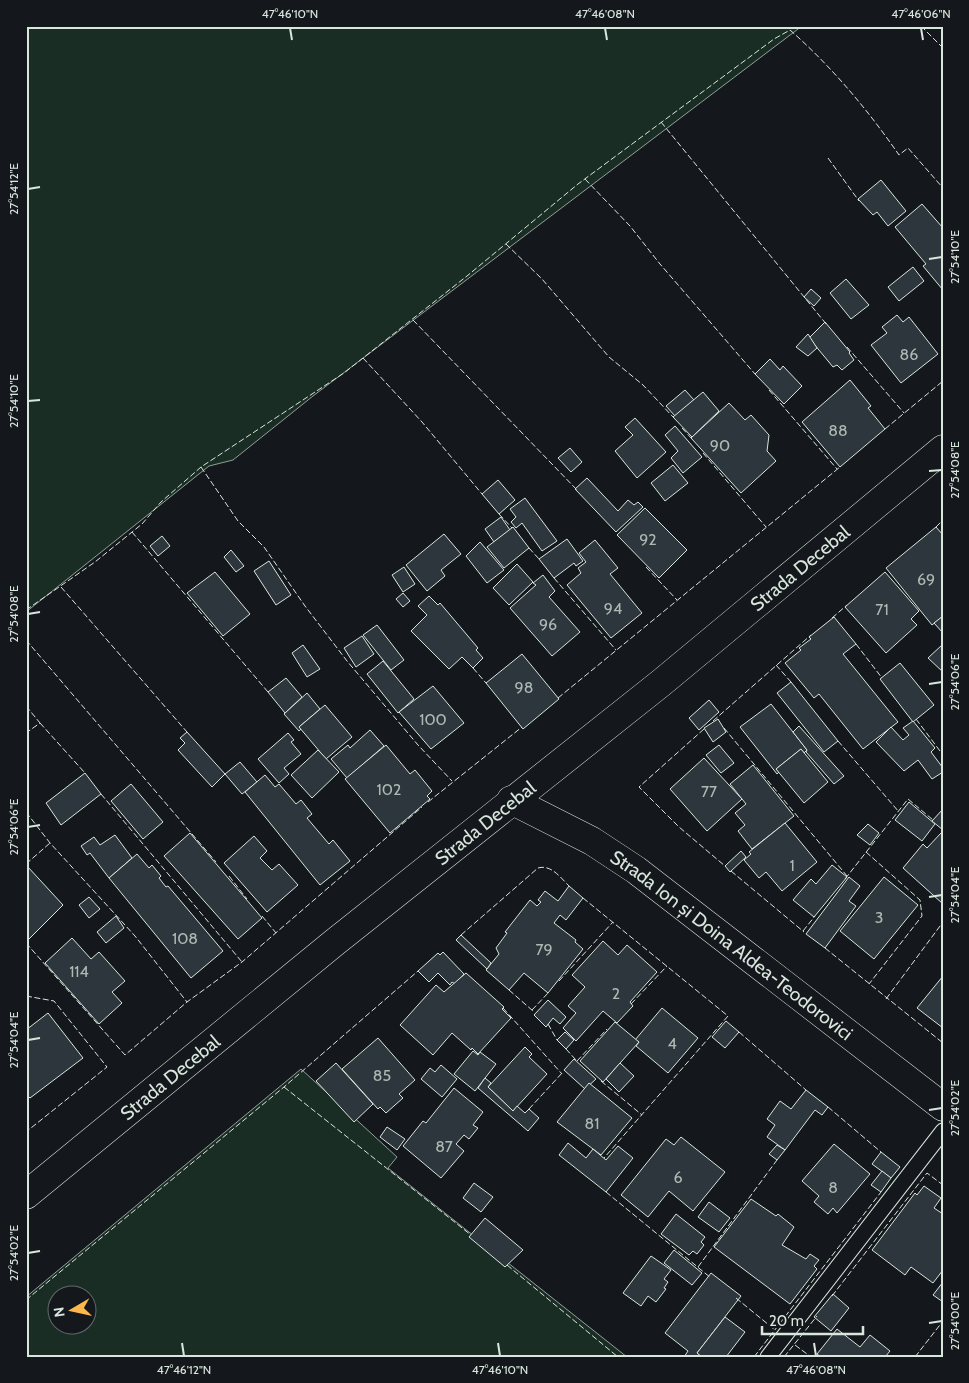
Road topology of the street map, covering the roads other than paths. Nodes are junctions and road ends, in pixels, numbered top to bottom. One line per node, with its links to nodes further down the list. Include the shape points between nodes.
1 (943, 450): 2 (main road, Strada Decebal, via 661,683)
2 (511, 800): 3 (main road, Strada Ion și Doina Aldea-Teodorovici, via 592,841 636,870); 5 (main road, Strada Decebal)
3 (943, 1107)
4 (943, 1131): 6 (lane)
5 (26, 1195)
6 (768, 1357)

